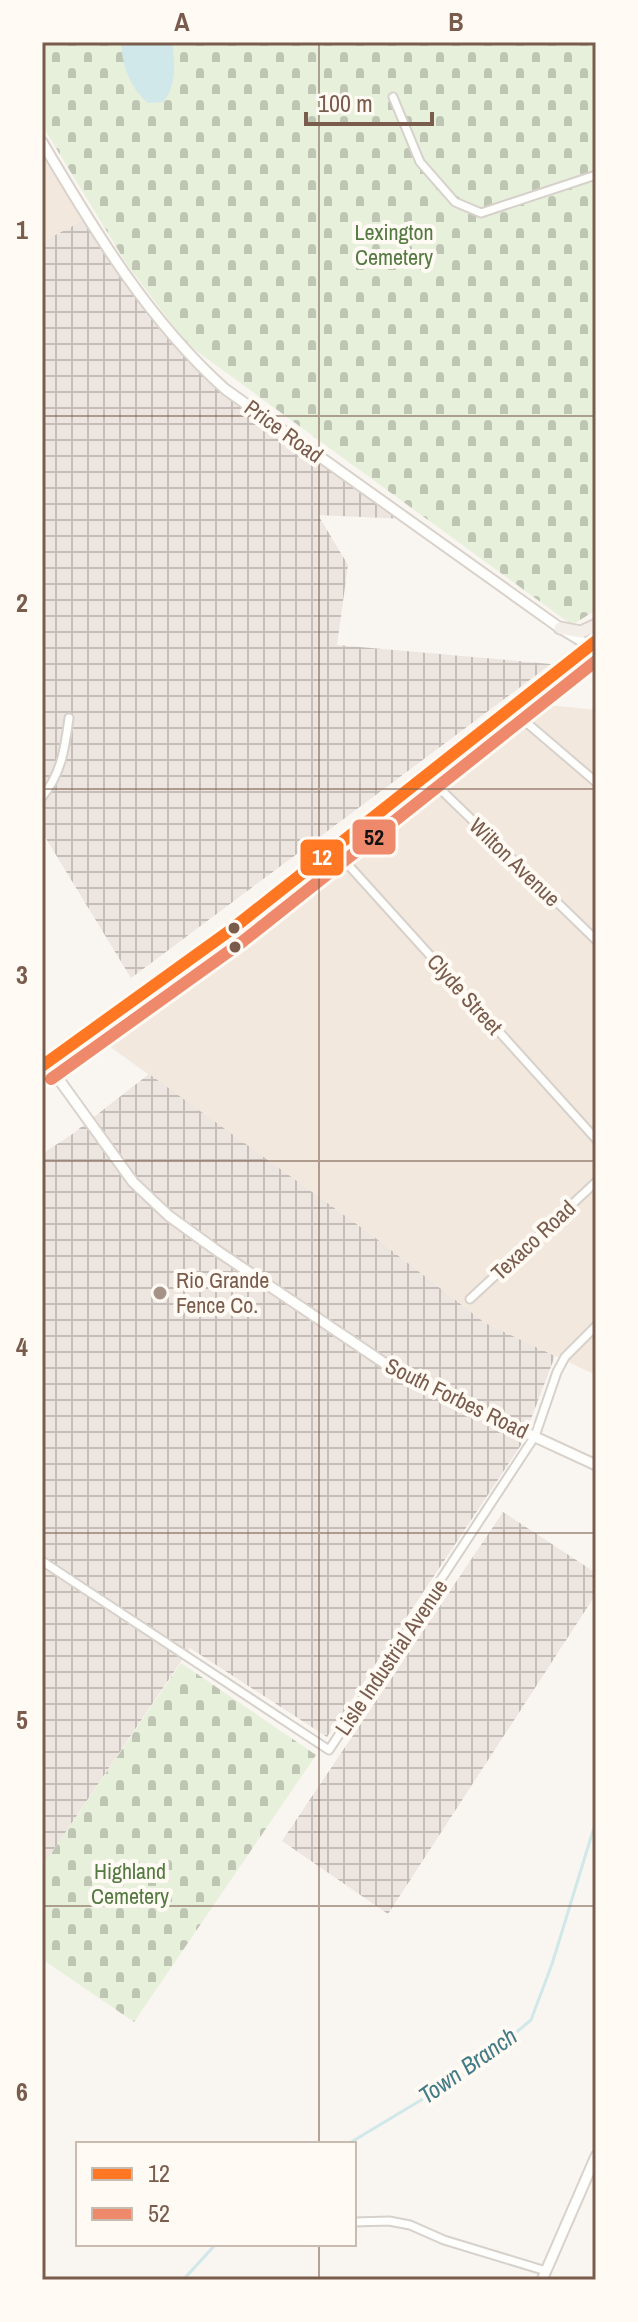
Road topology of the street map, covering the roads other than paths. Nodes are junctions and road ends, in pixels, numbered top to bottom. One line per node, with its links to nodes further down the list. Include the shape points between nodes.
1 (393, 97): 3 (street, via 420,162 455,202 481,213)
2 (42, 142): 5 (main road, Price Road, via 123,272 200,367)
3 (596, 175)
4 (596, 625): 5 (main road, via 581,632)
5 (560, 628): 7 (main road, Price Road)
6 (596, 641): 12 (main road, bridge)
7 (596, 650)
8 (69, 718): 11 (street, via 63,758)
9 (596, 782): 10 (street, via 527,723 517,721)
10 (435, 784): 13 (street); 14 (street, Wilton Avenue)
11 (42, 797)
12 (333, 848): 13 (street, Clyde Street); 15 (main road, via 225,934)
13 (347, 864): 16 (street, Clyde Street)
14 (596, 940)
15 (44, 1062): 20 (main road, South Forbes Road, via 133,1182 169,1216 379,1361)
16 (596, 1139)
17 (596, 1182): 18 (street, Texaco Road)
18 (470, 1299)
19 (596, 1326): 20 (street, via 557,1372)
20 (535, 1436): 21 (main road, South Forbes Road); 22 (street, Lisle Industrial Avenue, via 329,1750)
21 (596, 1465)
22 (42, 1561)
23 (596, 2156): 25 (main road)
24 (356, 2222): 25 (street, via 410,2225)
25 (544, 2276)

